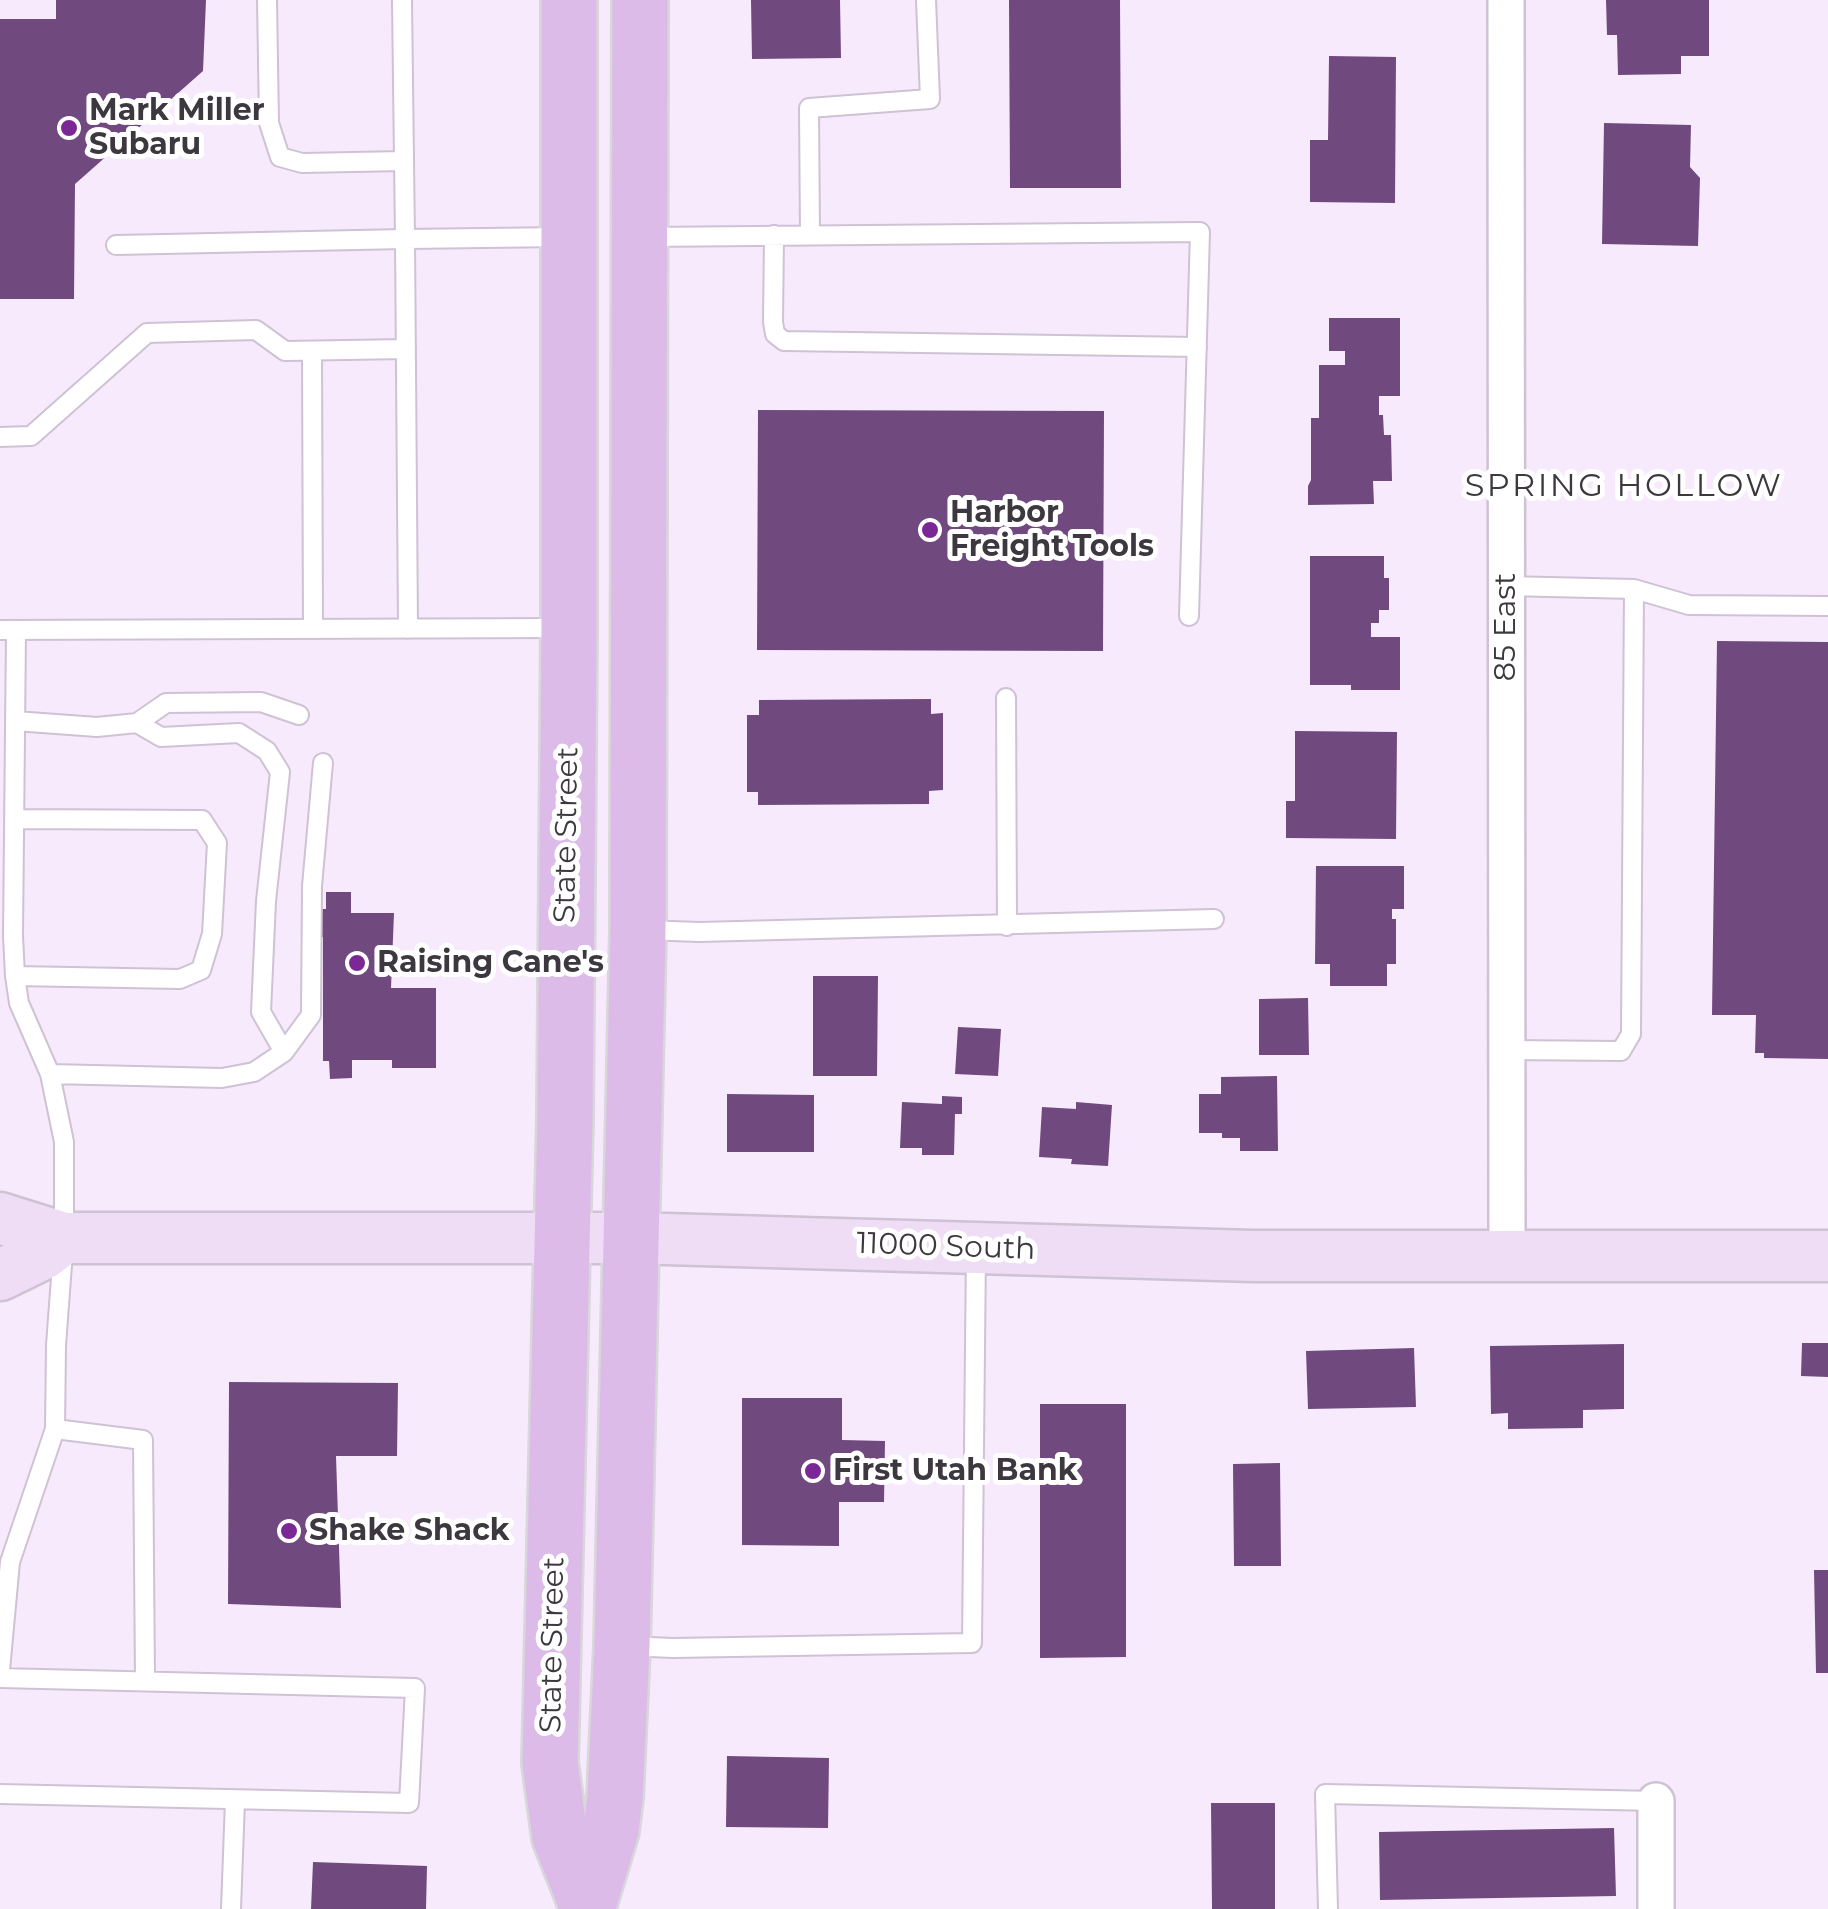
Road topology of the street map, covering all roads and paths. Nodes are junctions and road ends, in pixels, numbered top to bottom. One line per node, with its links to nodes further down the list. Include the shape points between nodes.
1 (266, 0): 7 (lane, via 269,123 280,157 302,163)
2 (402, 0): 7 (lane)
3 (569, 0): 10 (main road, State Street)
4 (640, 0): 11 (main road, State Street)
5 (926, 0): 9 (lane, via 930,100 809,108)
6 (1506, 0): 18 (street, 85 East)
7 (404, 161): 12 (lane)
8 (774, 235): 9 (lane); 11 (lane); 14 (lane, via 774,334 784,340)
9 (810, 235): 14 (lane, via 1200,232)
10 (569, 237): 12 (lane); 22 (main road, State Street)
11 (640, 237): 34 (main road, State Street)
12 (404, 240): 13 (lane); 15 (lane)
13 (116, 245)
14 (1197, 347): 21 (lane)
15 (406, 350): 16 (lane); 24 (lane)
16 (312, 351): 17 (lane, via 285,351 256,330 148,333 32,436); 23 (lane)
17 (0, 437)
18 (1506, 586): 19 (lane); 36 (street, 85 East)
19 (1634, 588): 20 (lane, via 1689,605); 36 (lane, via 1630,1034 1621,1051)
20 (1828, 606)
21 (1189, 616)
22 (569, 628): 24 (lane); 41 (main road, State Street)
23 (313, 629): 24 (lane); 25 (lane)
24 (408, 629)
25 (8, 630): 28 (lane)
26 (1006, 698): 33 (lane)
27 (299, 715): 29 (lane, via 261,702 166,704)
28 (15, 721): 29 (lane); 31 (lane)
29 (136, 723): 37 (lane, via 162,737 239,733 267,751 280,772 261,1012)
30 (323, 763): 37 (lane, via 312,886 311,1015)
31 (14, 819): 35 (lane); 35 (lane, via 202,820 217,843 212,934 201,970 180,978)
32 (1214, 920): 33 (lane)
33 (1007, 926): 34 (lane)
34 (638, 930): 42 (main road, State Street)
35 (15, 976): 38 (lane)
36 (1507, 1050): 44 (street, 85 East)
37 (284, 1052): 38 (lane, via 254,1072 222,1078)
38 (50, 1074): 40 (lane, via 64,1142)
39 (0, 1218): 40 (street, 11000 South)
40 (64, 1238): 41 (street, 11000 South); 46 (street); 47 (lane)
41 (562, 1238): 42 (street, 11000 South); 55 (main road, State Street, via 550,1762 560,1836)
42 (631, 1238): 43 (street, 11000 South); 48 (main road, State Street)
43 (976, 1248): 44 (street, 11000 South); 48 (lane, via 972,1643)
44 (1507, 1254): 45 (street, 11000 South)
45 (1828, 1256)
46 (0, 1275)
47 (55, 1429): 49 (lane, via 10,1562); 51 (lane, via 143,1440)
48 (622, 1646): 55 (main road, State Street, via 616,1797)
49 (0, 1670)
50 (0, 1678): 51 (lane)
51 (146, 1680): 53 (lane, via 415,1688 409,1803)
52 (0, 1794): 53 (lane)
53 (235, 1800): 56 (lane)
54 (1656, 1801): 57 (lane, via 1325,1794); 58 (street)
55 (587, 1907)
56 (230, 1909)
57 (1328, 1909)
58 (1656, 1909)

